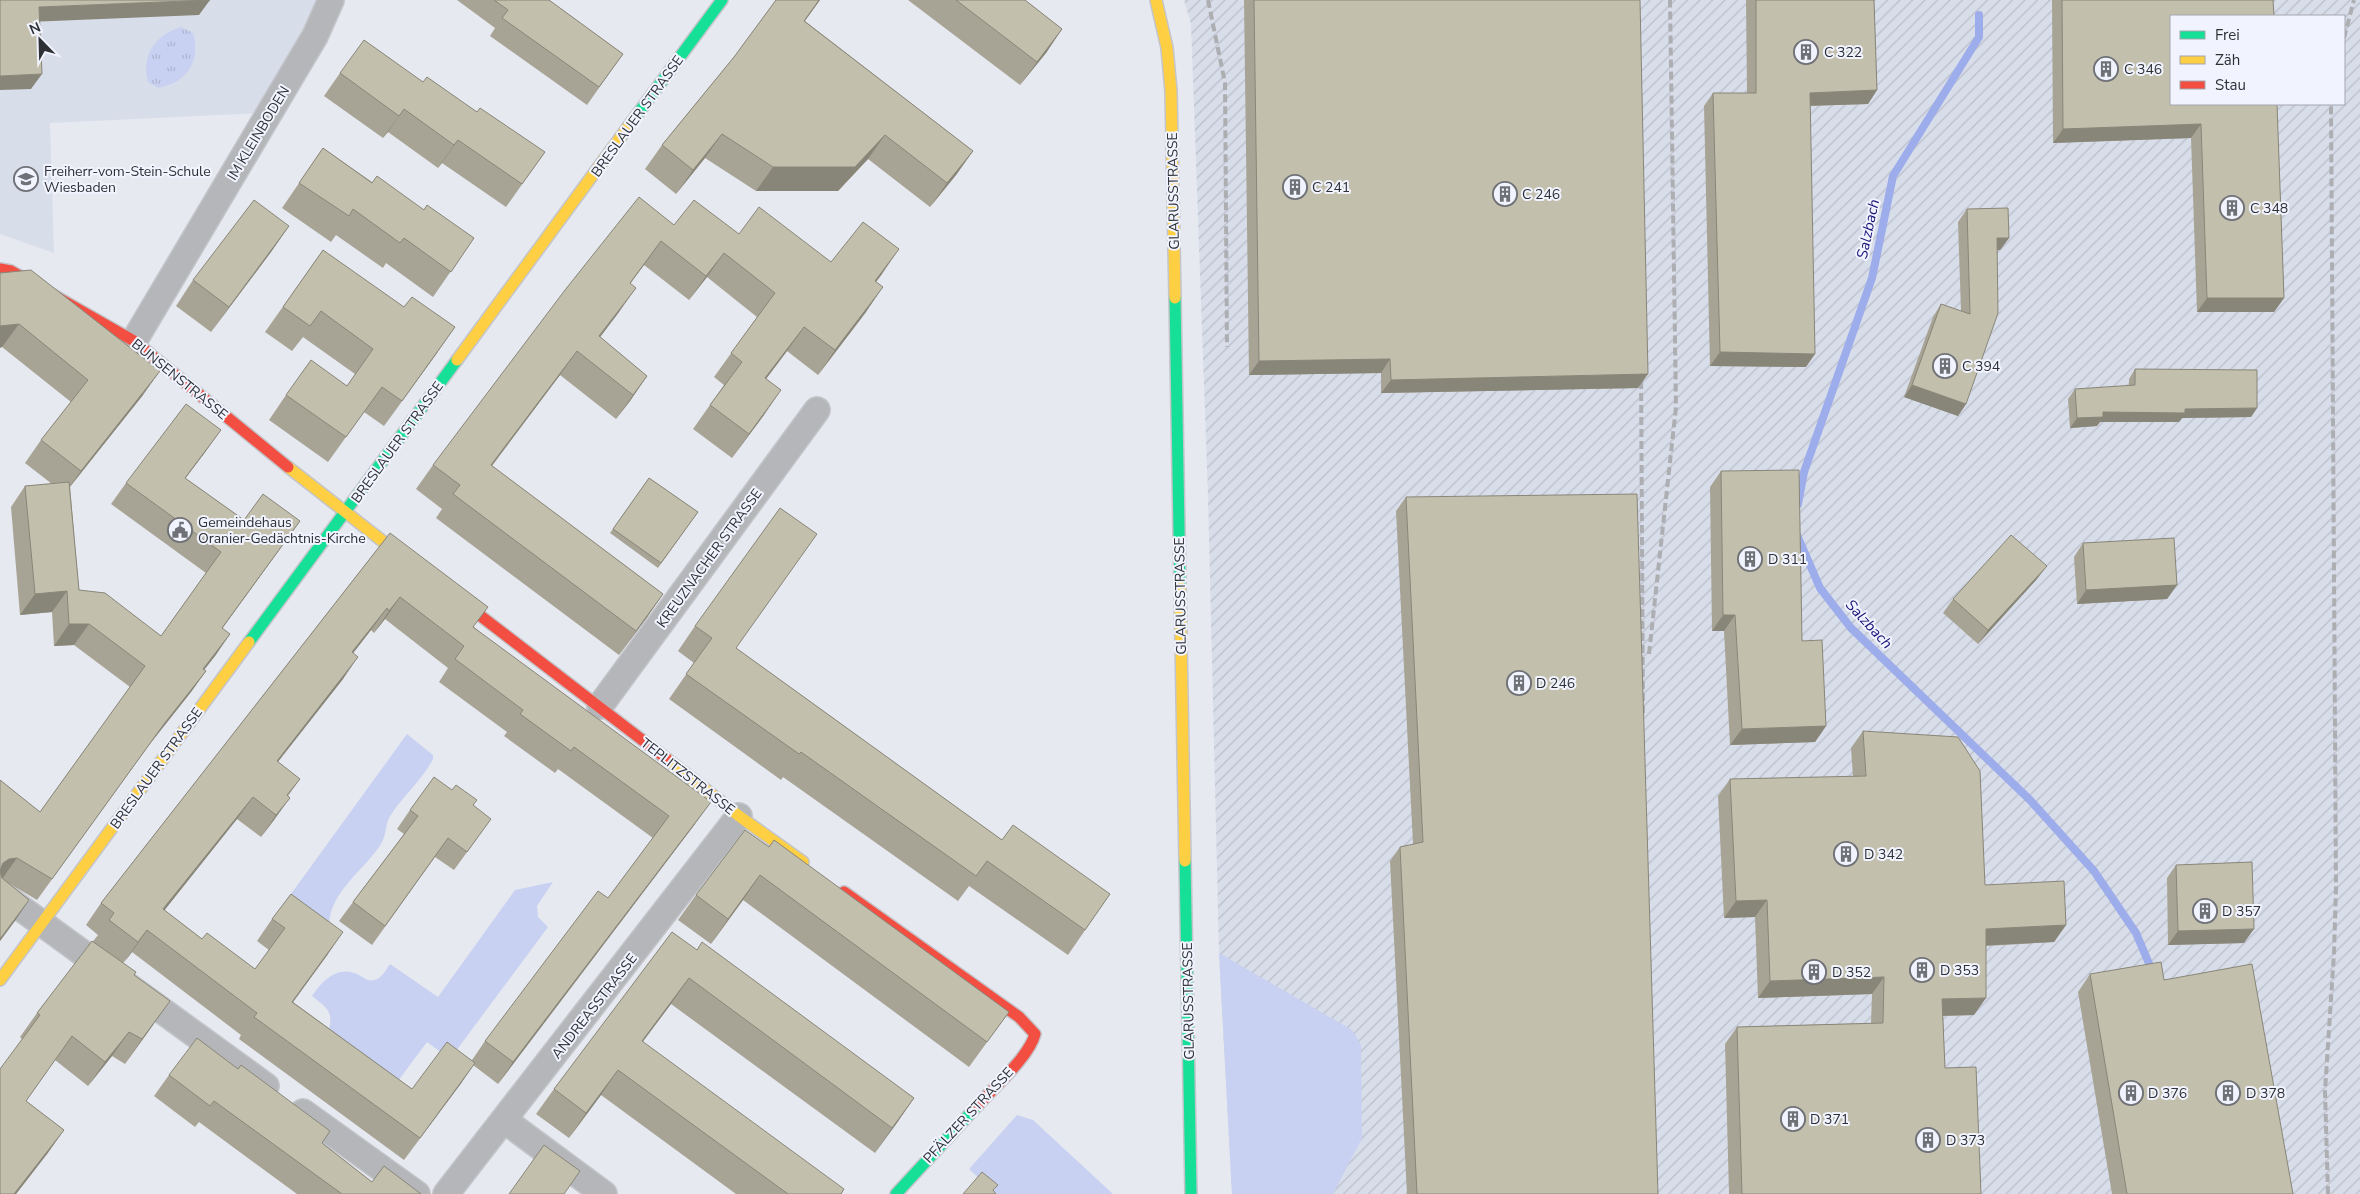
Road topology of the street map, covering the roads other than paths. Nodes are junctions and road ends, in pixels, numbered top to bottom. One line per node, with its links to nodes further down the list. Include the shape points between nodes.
1 (331, 0): 5 (street, IM KLEINBODEN, via 315,36)
2 (722, 0): 7 (street, BRESLAUER STRASSE)
3 (1156, 0): 22 (street, GLARUSSTRASSE, via 1167,48 1171,91)
4 (0, 270): 5 (street, BUNSENSTRASSE, via 11,271)
5 (134, 340): 7 (street, BUNSENSTRASSE)
6 (817, 410): 10 (street, KREUZNACHER STRASSE)
7 (344, 513): 8 (street); 15 (street, BRESLAUER STRASSE)
8 (423, 573)
9 (439, 585): 10 (street, TEPLITZSTRASSE)
10 (600, 706): 11 (street, TEPLITZSTRASSE)
11 (739, 816): 12 (street, TEPLITZSTRASSE); 17 (street, ANDREASSTRASSE)
12 (811, 868)
13 (835, 885): 21 (street, PFÄLZER STRASSE, via 1019,1017 1034,1034 1026,1052)
14 (0, 893): 15 (street)
15 (42, 924): 16 (street, BRESLAUER STRASSE); 18 (street)
16 (0, 980)
17 (504, 1120): 19 (street, ANDREASSTRASSE); 20 (street)
18 (417, 1194)
19 (446, 1194)
20 (604, 1194)
21 (896, 1194)
22 (1191, 1194)

